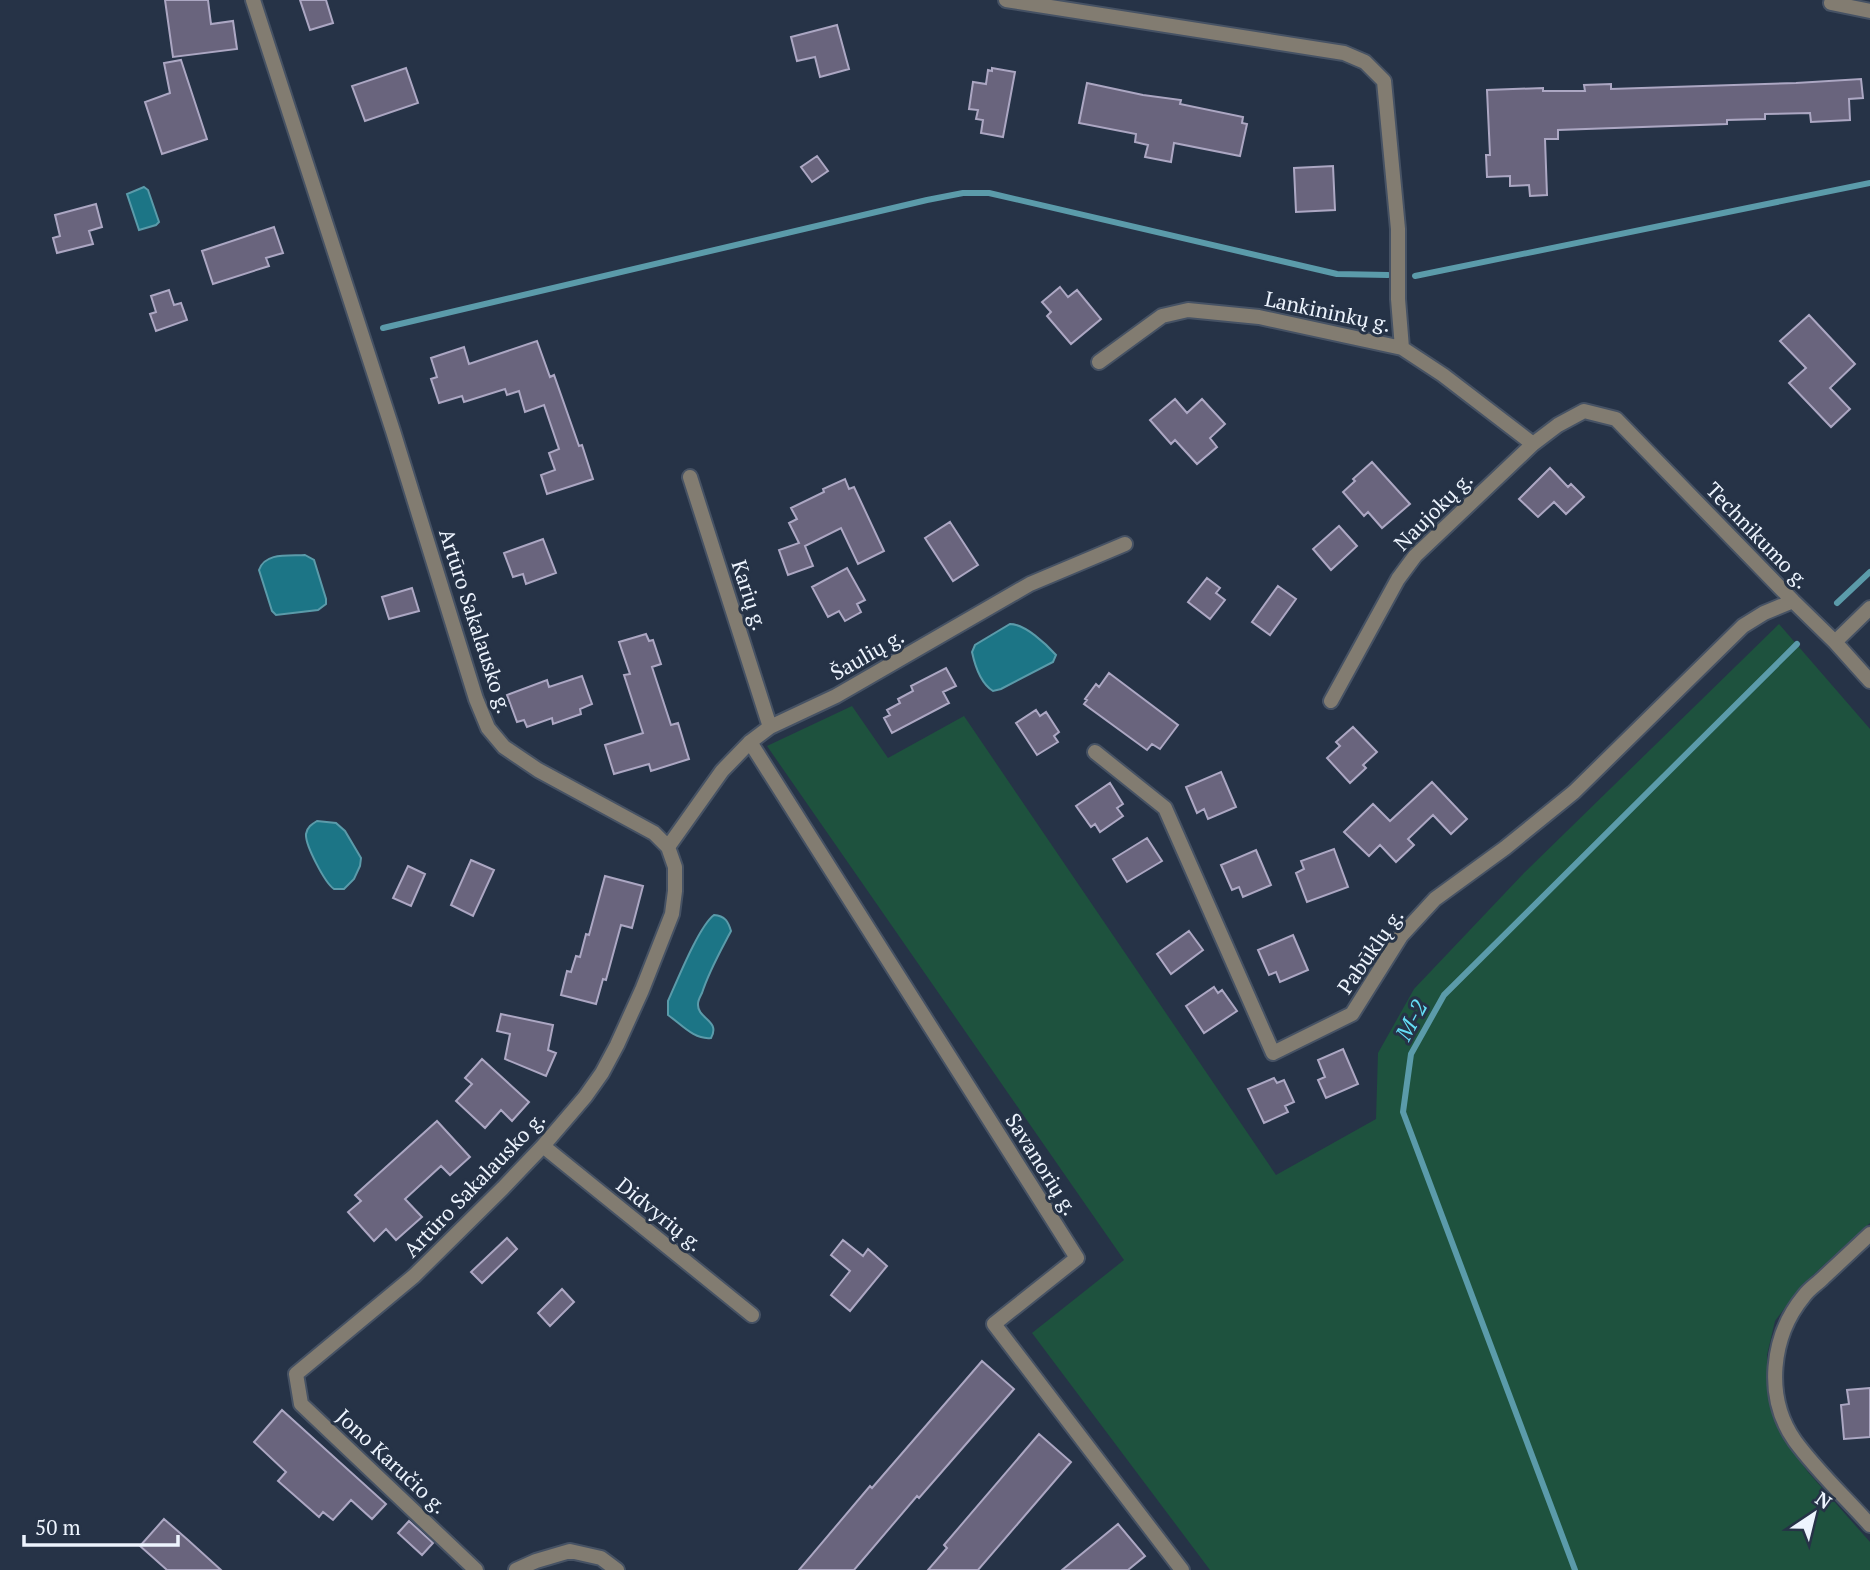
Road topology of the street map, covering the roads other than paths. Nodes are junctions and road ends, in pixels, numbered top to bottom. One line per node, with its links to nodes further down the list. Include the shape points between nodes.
1 (253, 0): 19 (street, Artūro Sakalausko g., via 488,728 504,747 538,770 654,833)
2 (1006, 0): 5 (street, via 1344,53 1365,62 1384,81 1398,229)
3 (1832, 3): 4 (street)
4 (1870, 11)
5 (1402, 348): 6 (street, Lankininkų g., via 1259,317 1188,310 1162,316); 8 (street, Lankininkų g.)
6 (1099, 362)
7 (1616, 419): 8 (street, Naujokų g., via 1584,411); 11 (street, Technikumo g.)
8 (1533, 444): 15 (street, Naujokų g., via 1415,556)
9 (690, 477): 16 (street, Karių g.)
10 (1125, 544): 16 (street, Šaulių g., via 1030,584 836,696)
11 (1793, 601): 13 (street, Technikumo g.); 18 (street, Pabūklų g., via 1743,626 1574,792 1435,899 1401,936 1352,1014 1273,1053 1165,808)
12 (1870, 608): 13 (street)
13 (1835, 642): 14 (street, Technikumo g.)
14 (1870, 681)
15 (1331, 701)
16 (770, 727): 17 (street, Šaulių g.)
17 (750, 742): 19 (street, Šaulių g., via 722,771); 28 (street, Savanorių g., via 1077,1258 994,1324)
18 (1095, 751)
19 (668, 847): 20 (street, Artūro Sakalausko g., via 675,867 672,914 642,990 601,1073)
20 (543, 1146): 22 (street, Didvyrių g.); 23 (street, Artūro Sakalausko g., via 414,1276)
21 (1870, 1234): 24 (street, via 1804,1296 1780,1339 1774,1379 1794,1439)
22 (752, 1315)
23 (296, 1374): 25 (street, Jono Karučio g., via 301,1404)
24 (1870, 1525)
25 (477, 1570)
26 (516, 1570): 27 (street, via 569,1550 601,1558)
27 (617, 1570)
28 (1182, 1570)

